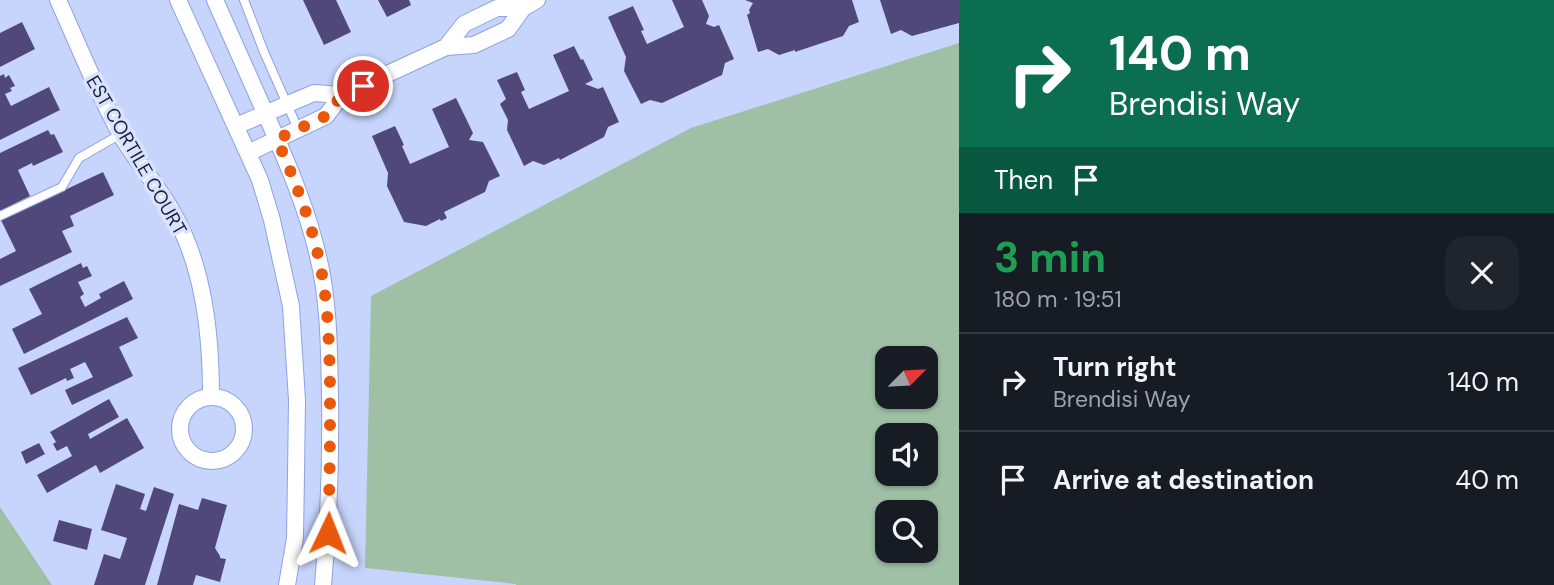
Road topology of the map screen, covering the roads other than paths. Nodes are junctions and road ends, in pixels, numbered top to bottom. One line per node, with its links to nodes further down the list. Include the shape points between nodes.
1 (58, 0): 12 (street, EST CORTILE COURT)
2 (178, 0): 10 (street)
3 (215, 0): 9 (street)
4 (244, 0): 8 (lane)
5 (530, 4): 6 (street, via 508,29 474,45); 6 (street, via 497,8 464,24)
6 (446, 47): 7 (street)
7 (342, 95): 8 (street, via 314,93); 11 (street, via 326,116)
8 (287, 105): 9 (street); 11 (lane)
9 (266, 114): 10 (street); 13 (street)
10 (236, 127): 14 (street)
11 (298, 129): 13 (street)
12 (121, 134): 15 (lane, via 79,158 62,187); 16 (street, EST CORTILE COURT, via 173,212 186,242 210,335)
13 (277, 139): 14 (street); 18 (street, via 306,211 326,302 331,457)
14 (248, 153): 17 (street, via 272,220 291,306 297,400 295,538)
15 (0, 216)
16 (211, 397): 16 (street, via 231,403 243,421 241,441 220,460 191,453 181,436 183,414 199,399)
17 (287, 585)
18 (323, 585)

